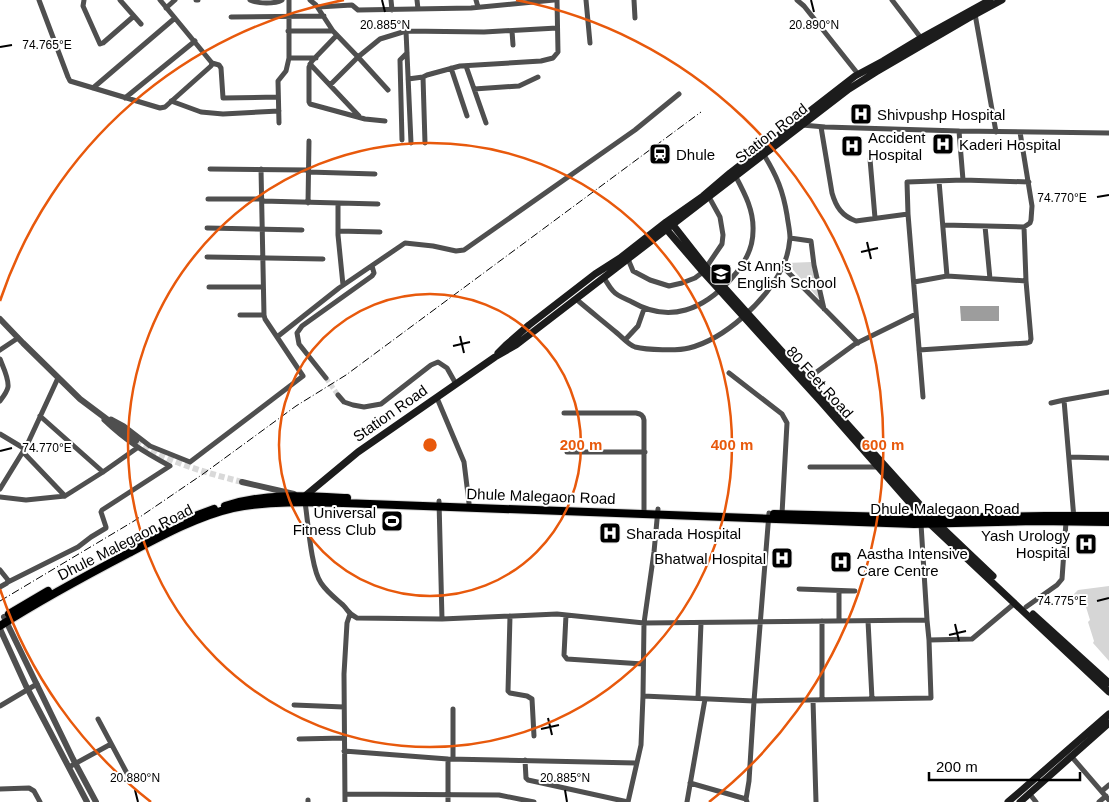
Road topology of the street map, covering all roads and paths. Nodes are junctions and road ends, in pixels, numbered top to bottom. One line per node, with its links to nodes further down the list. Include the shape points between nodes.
1 (39, 0): 55 (street, via 68,79)
2 (84, 0): 26 (street, via 83,6 100,44)
3 (120, 0): 26 (street)
4 (160, 0): 22 (street)
5 (174, 0): 22 (street)
6 (250, 0): 7 (street, via 277,3)
7 (282, 0)
8 (289, 0): 29 (street)
9 (310, 0): 20 (street)
10 (391, 0): 24 (street)
11 (417, 0): 23 (street)
12 (476, 0): 21 (street)
13 (555, 0): 21 (street); 33 (street)
14 (586, 0): 40 (street)
15 (634, 0): 31 (street)
16 (797, 0): 50 (street)
17 (892, 0): 38 (street)
18 (990, 0): 38 (main road, Station Road)
19 (1002, 0): 25 (main road, Station Road)
20 (318, 7): 24 (street); 27 (street)
21 (478, 7): 23 (street)
22 (166, 8): 30 (street)
23 (418, 9): 24 (street)
24 (392, 10)
25 (975, 14): 69 (main road, Station Road, via 852,87); 72 (street)
26 (134, 16): 32 (street)
27 (324, 16): 29 (street); 37 (street)
28 (231, 17): 29 (street)
29 (289, 17): 34 (street)
30 (175, 18): 39 (street); 55 (street)
31 (635, 18)
32 (141, 24)
33 (557, 28): 36 (street); 48 (street, via 558,52 553,58)
34 (288, 31): 37 (street); 44 (street)
35 (406, 31): 36 (street); 42 (street); 43 (street, via 381,38)
36 (512, 31): 41 (street)
37 (335, 33): 43 (street); 45 (street)
38 (920, 38): 50 (main road, Station Road)
39 (195, 41): 46 (street); 60 (street)
40 (590, 43)
41 (513, 45)
42 (407, 53): 53 (street); 75 (street, via 400,60)
43 (358, 57): 54 (street); 57 (street)
44 (289, 58): 45 (street); 59 (street, via 286,71 278,81)
45 (316, 58): 47 (street)
46 (212, 63): 59 (street, via 221,68 223,98); 61 (street)
47 (310, 64): 54 (street); 64 (street, via 310,104)
48 (466, 66): 49 (street); 56 (street)
49 (451, 68): 51 (street); 63 (street)
50 (858, 74): 68 (main road, Station Road)
51 (424, 77): 53 (street); 78 (street)
52 (538, 77): 56 (street, via 519,86)
53 (408, 79): 77 (street)
54 (330, 85): 64 (street)
55 (93, 88): 60 (street)
56 (474, 89): 67 (street)
57 (388, 90)
58 (679, 94): 111 (street, via 635,130 464,250 405,243)
59 (278, 97): 62 (street)
60 (125, 98): 61 (street, via 160,108)
61 (171, 101): 62 (street, via 201,112)
62 (279, 111): 66 (street)
63 (467, 116)
64 (361, 118): 65 (street)
65 (385, 121)
66 (279, 123)
67 (486, 123)
68 (794, 124): 69 (street); 137 (main road, Station Road, via 529,325)
69 (804, 125): 70 (street); 79 (main road, Station Road)
70 (821, 127): 71 (street); 96 (street, via 835,203 856,221)
71 (959, 131): 72 (street); 86 (street)
72 (996, 132): 73 (street)
73 (1020, 132): 74 (street); 88 (street)
74 (1109, 133)
75 (402, 140)
76 (309, 141): 83 (street)
77 (411, 143)
78 (425, 143)
79 (764, 155): 85 (main road, Station Road); 106 (street, via 782,191)
80 (870, 159): 96 (street)
81 (210, 169): 82 (street)
82 (261, 169): 83 (street); 91 (street)
83 (308, 171): 84 (street); 92 (street)
84 (375, 174)
85 (736, 177): 89 (main road, Station Road); 122 (street, via 750,207 752,244 737,272)
86 (963, 180): 87 (street); 88 (street)
87 (939, 181): 95 (street, via 907,182); 97 (street)
88 (1029, 182): 100 (street, via 1032,213 1030,223)
89 (709, 198): 99 (main road, Station Road); 113 (street, via 720,217 723,235 722,244)
90 (208, 199): 91 (street)
91 (262, 200): 92 (street); 102 (street)
92 (308, 203): 93 (street)
93 (338, 204): 94 (street); 104 (street)
94 (378, 204)
95 (908, 214): 96 (street); 118 (street)
96 (875, 218)
97 (943, 225): 98 (street); 114 (street)
98 (985, 226): 100 (street); 116 (street)
99 (670, 227): 110 (main road, Station Road); 113 (main road, 80 Feet Road)
100 (1024, 227): 117 (street)
101 (207, 228): 102 (street)
102 (262, 229): 103 (street); 108 (street)
103 (302, 230)
104 (338, 231): 105 (street); 119 (street)
105 (380, 232)
106 (790, 238): 112 (street); 125 (street, via 811,240)
107 (207, 257): 108 (street)
108 (263, 258): 109 (street); 121 (street)
109 (322, 259)
110 (628, 259): 113 (street, via 633,271 669,286 695,278); 115 (main road, Station Road)
111 (372, 266): 119 (street); 141 (street, via 372,276 302,326 297,333 299,344)
112 (783, 267): 125 (street); 128 (street)
113 (704, 269): 122 (main road, 80 Feet Road)
114 (947, 276): 116 (street); 118 (street)
115 (604, 278): 123 (main road, Station Road); 124 (street, via 614,292)
116 (990, 279): 117 (street)
117 (1026, 281): 136 (street, via 1031,339 1027,344)
118 (914, 282): 126 (street)
119 (343, 285): 131 (street)
120 (209, 287): 121 (street)
121 (263, 287): 127 (street)
122 (722, 288): 124 (street, via 707,300 680,312); 128 (main road, 80 Feet Road)
123 (576, 299): 133 (street); 137 (main road, Station Road, via 514,347)
124 (644, 309): 133 (street, via 638,326)
125 (824, 309): 134 (street)
126 (916, 314): 134 (street); 136 (street)
127 (264, 315): 129 (street); 131 (street)
128 (745, 315): 133 (street, via 723,333 688,349 633,347); 142 (main road, 80 Feet Road); 162 (main road, 80 Feet Road)
129 (240, 316)
130 (0, 319): 132 (street)
131 (277, 337): 151 (street, via 303,376 190,462 150,446 124,426)
132 (18, 338): 135 (street); 140 (street)
133 (625, 340)
134 (858, 343): 142 (street)
135 (0, 350)
136 (919, 350): 146 (street)
137 (495, 357): 143 (main road, Station Road)
138 (0, 359): 149 (street, via 8,386)
139 (729, 373): 173 (street, via 782,414 787,423)
140 (58, 378): 151 (street); 153 (street)
141 (326, 378)
142 (807, 379): 178 (main road, 80 Feet Road)
143 (456, 384): 145 (street, via 438,362 381,404 353,406); 147 (main road, Station Road)
144 (1109, 392): 148 (street)
145 (338, 395)
146 (923, 397)
147 (437, 398): 168 (main road, Station Road, via 358,452); 170 (street, via 464,462)
148 (1064, 400): 150 (street); 159 (street)
149 (0, 401)
150 (1051, 403)
151 (95, 411): 155 (street)
152 (564, 413): 158 (street, via 640,414 644,420)
153 (40, 416): 156 (street); 163 (street)
154 (0, 434): 156 (street)
155 (136, 444): 163 (street); 181 (street, via 170,466 102,510 106,528 78,547)
156 (24, 450): 165 (street); 166 (street)
157 (567, 452): 158 (street)
158 (645, 452): 171 (street)
159 (1069, 457): 160 (street); 176 (street)
160 (1109, 458)
161 (810, 467): 162 (street)
162 (878, 468): 177 (main road, 80 Feet Road)
163 (103, 472): 166 (street)
164 (242, 482): 168 (street)
165 (0, 489)
166 (65, 496): 167 (street, via 26,500)
167 (0, 497)
168 (305, 499): 169 (main road, Dhule Malegaon Road); 188 (street, via 319,580); 198 (main road, Dhule Malegaon Road, via 232,509 190,523)
169 (439, 504): 170 (main road, Dhule Malegaon Road); 191 (street)
170 (469, 505): 171 (main road, Dhule Malegaon Road)
171 (644, 511): 172 (main road, Dhule Malegaon Road)
172 (658, 512): 174 (main road, Dhule Malegaon Road); 199 (street)
173 (782, 514): 174 (main road); 177 (main road)
174 (769, 516): 177 (main road, Dhule Malegaon Road); 197 (street)
175 (1109, 516): 176 (main road)
176 (1072, 520): 178 (main road, Dhule Malegaon Road); 179 (main road, Dhule Malegaon Road); 187 (street, via 1062,579)
177 (922, 521): 178 (main road, Dhule Malegaon Road); 192 (street)
178 (933, 522): 186 (main road, 80 Feet Road); 187 (main road, 80 Feet Road)
179 (1109, 522)
180 (0, 570): 181 (street)
181 (8, 582): 182 (street)
182 (0, 587)
183 (799, 589): 184 (street)
184 (839, 590): 185 (street); 194 (street)
185 (855, 591)
186 (1015, 603): 200 (street, via 972,639); 205 (main road, 80 Feet Road)
187 (1026, 608): 203 (main road, 80 Feet Road)
188 (350, 614): 191 (street, via 357,618); 215 (street)
189 (566, 615): 190 (street); 199 (street); 201 (street, via 564,654 567,659)
190 (510, 616): 191 (street); 220 (street, via 508,690 510,694 532,699)
191 (442, 619)
192 (927, 620): 195 (street); 200 (street)
193 (822, 621): 194 (street); 197 (street); 209 (street)
194 (838, 621): 195 (street)
195 (868, 621): 210 (street)
196 (700, 622): 197 (street); 199 (street); 207 (street)
197 (760, 622): 212 (street)
198 (2, 623): 202 (street); 204 (street)
199 (644, 623): 201 (street)
200 (929, 640): 210 (street, via 932,698)
201 (643, 664): 206 (street)
202 (37, 684): 204 (street); 229 (street)
203 (1109, 684)
204 (28, 689): 214 (street); 230 (street)
205 (1109, 692)
206 (643, 696): 207 (street); 228 (street, via 641,746)
207 (698, 698): 208 (street)
208 (705, 699): 212 (street); 232 (street)
209 (822, 699): 210 (street); 211 (street)
210 (872, 699)
211 (813, 700): 212 (street); 248 (street)
212 (754, 701): 239 (street)
213 (294, 705): 215 (street)
214 (0, 706)
215 (344, 707): 221 (street)
216 (453, 709): 226 (street)
217 (1109, 714): 249 (main road)
218 (98, 719): 223 (street)
219 (1109, 723): 225 (main road)
220 (534, 736)
221 (344, 738): 222 (street); 224 (street)
222 (299, 739)
223 (111, 744): 229 (street); 231 (street)
224 (344, 751): 226 (street); 236 (street)
225 (1072, 756): 235 (main road); 238 (street)
226 (450, 759): 227 (street); 237 (street)
227 (525, 760): 228 (street); 246 (street, via 529,781)
228 (636, 763): 246 (street)
229 (75, 764): 230 (street); 242 (street)
230 (69, 767): 241 (street)
231 (129, 777)
232 (690, 783): 239 (street); 247 (street)
233 (1109, 785): 238 (street)
234 (0, 789): 240 (street, via 29,788)
235 (1030, 793): 250 (main road); 251 (street)
236 (345, 794): 237 (street); 243 (street)
237 (448, 795): 244 (street); 245 (street, via 503,795)
238 (1106, 796): 252 (street)
239 (747, 801)
240 (40, 802)
241 (87, 802)
242 (96, 802)
243 (345, 802)
244 (448, 802)
245 (534, 802)
246 (628, 802)
247 (687, 802)
248 (816, 802)
249 (1008, 802)
250 (1020, 802)
251 (1036, 802)
252 (1099, 802)

